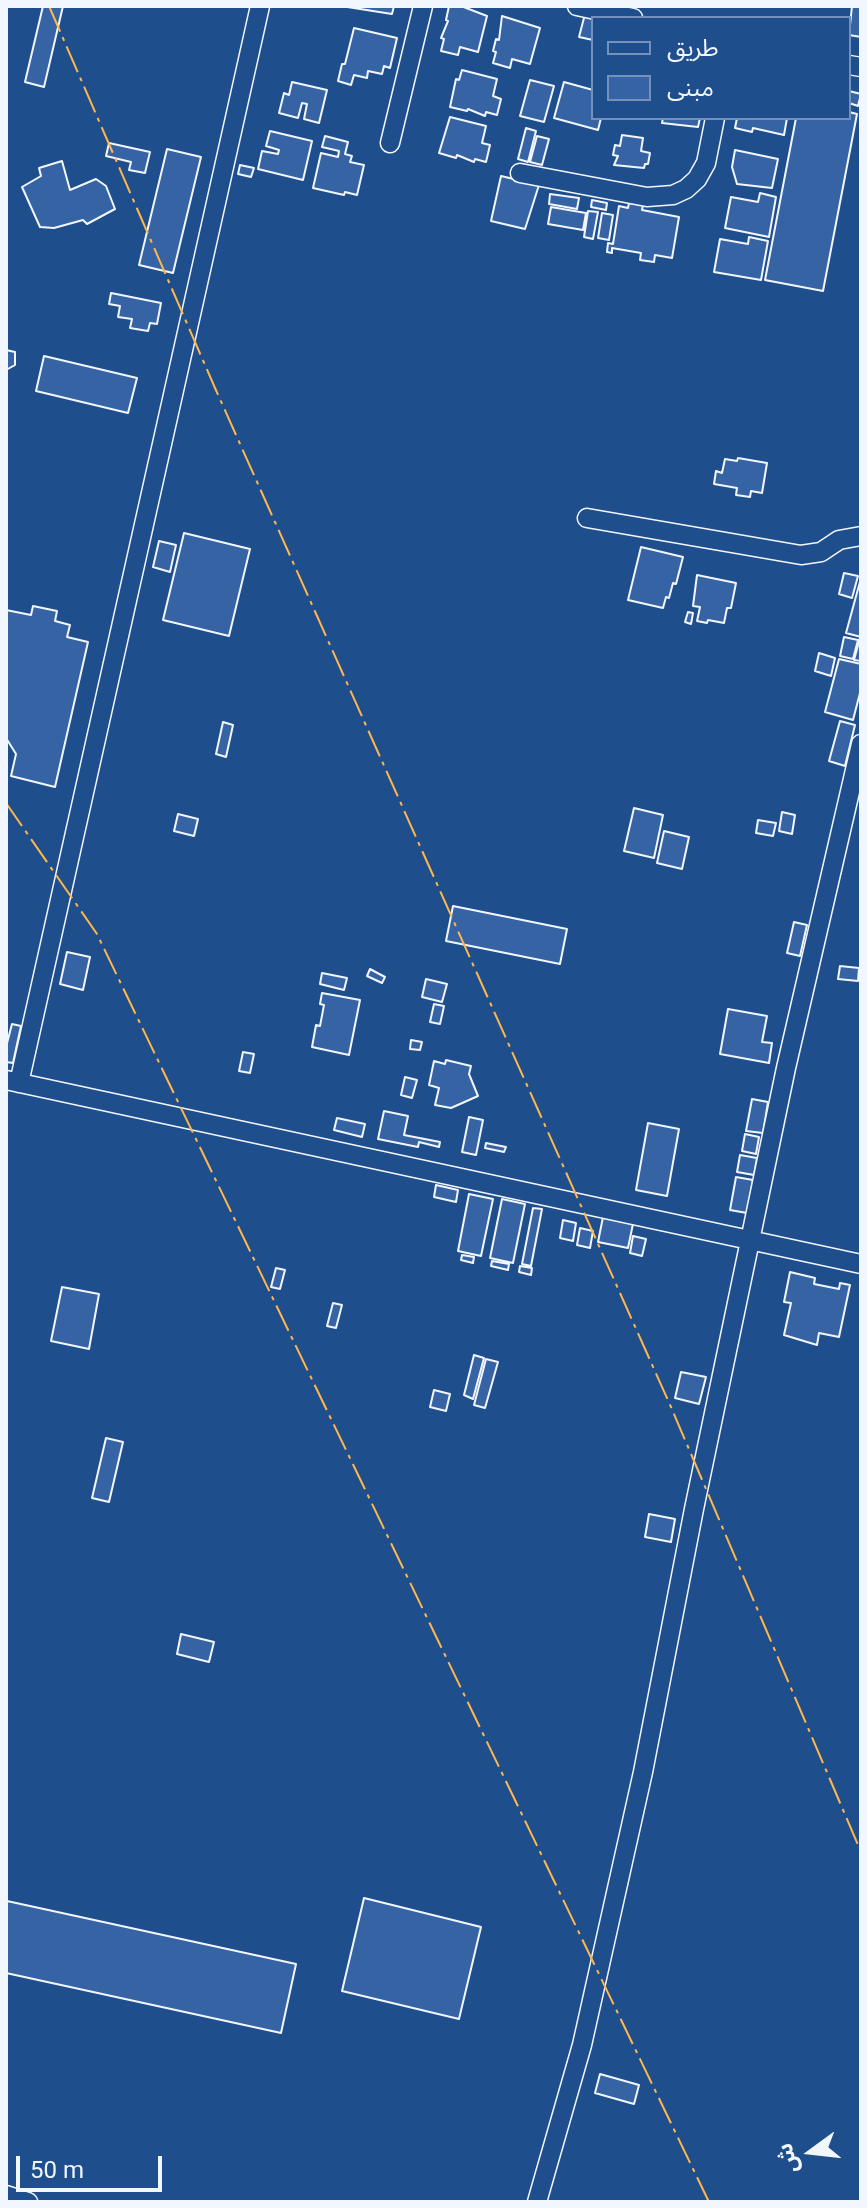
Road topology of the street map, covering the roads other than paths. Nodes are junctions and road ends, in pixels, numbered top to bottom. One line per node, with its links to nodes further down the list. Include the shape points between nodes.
1 (260, 6): 11 (street)
2 (423, 6): 6 (street)
3 (577, 6): 4 (street)
4 (630, 14)
5 (715, 120): 7 (street, via 702,171 673,195 632,195)
6 (390, 143)
7 (520, 173)
8 (587, 518): 9 (street, via 801,555)
9 (861, 536)
10 (861, 744): 12 (street)
11 (12, 1082): 12 (street)
12 (752, 1241): 13 (street); 16 (street, via 606,1939)
13 (861, 1264)
14 (6, 2195): 15 (street)
15 (28, 2202)
16 (537, 2202)

